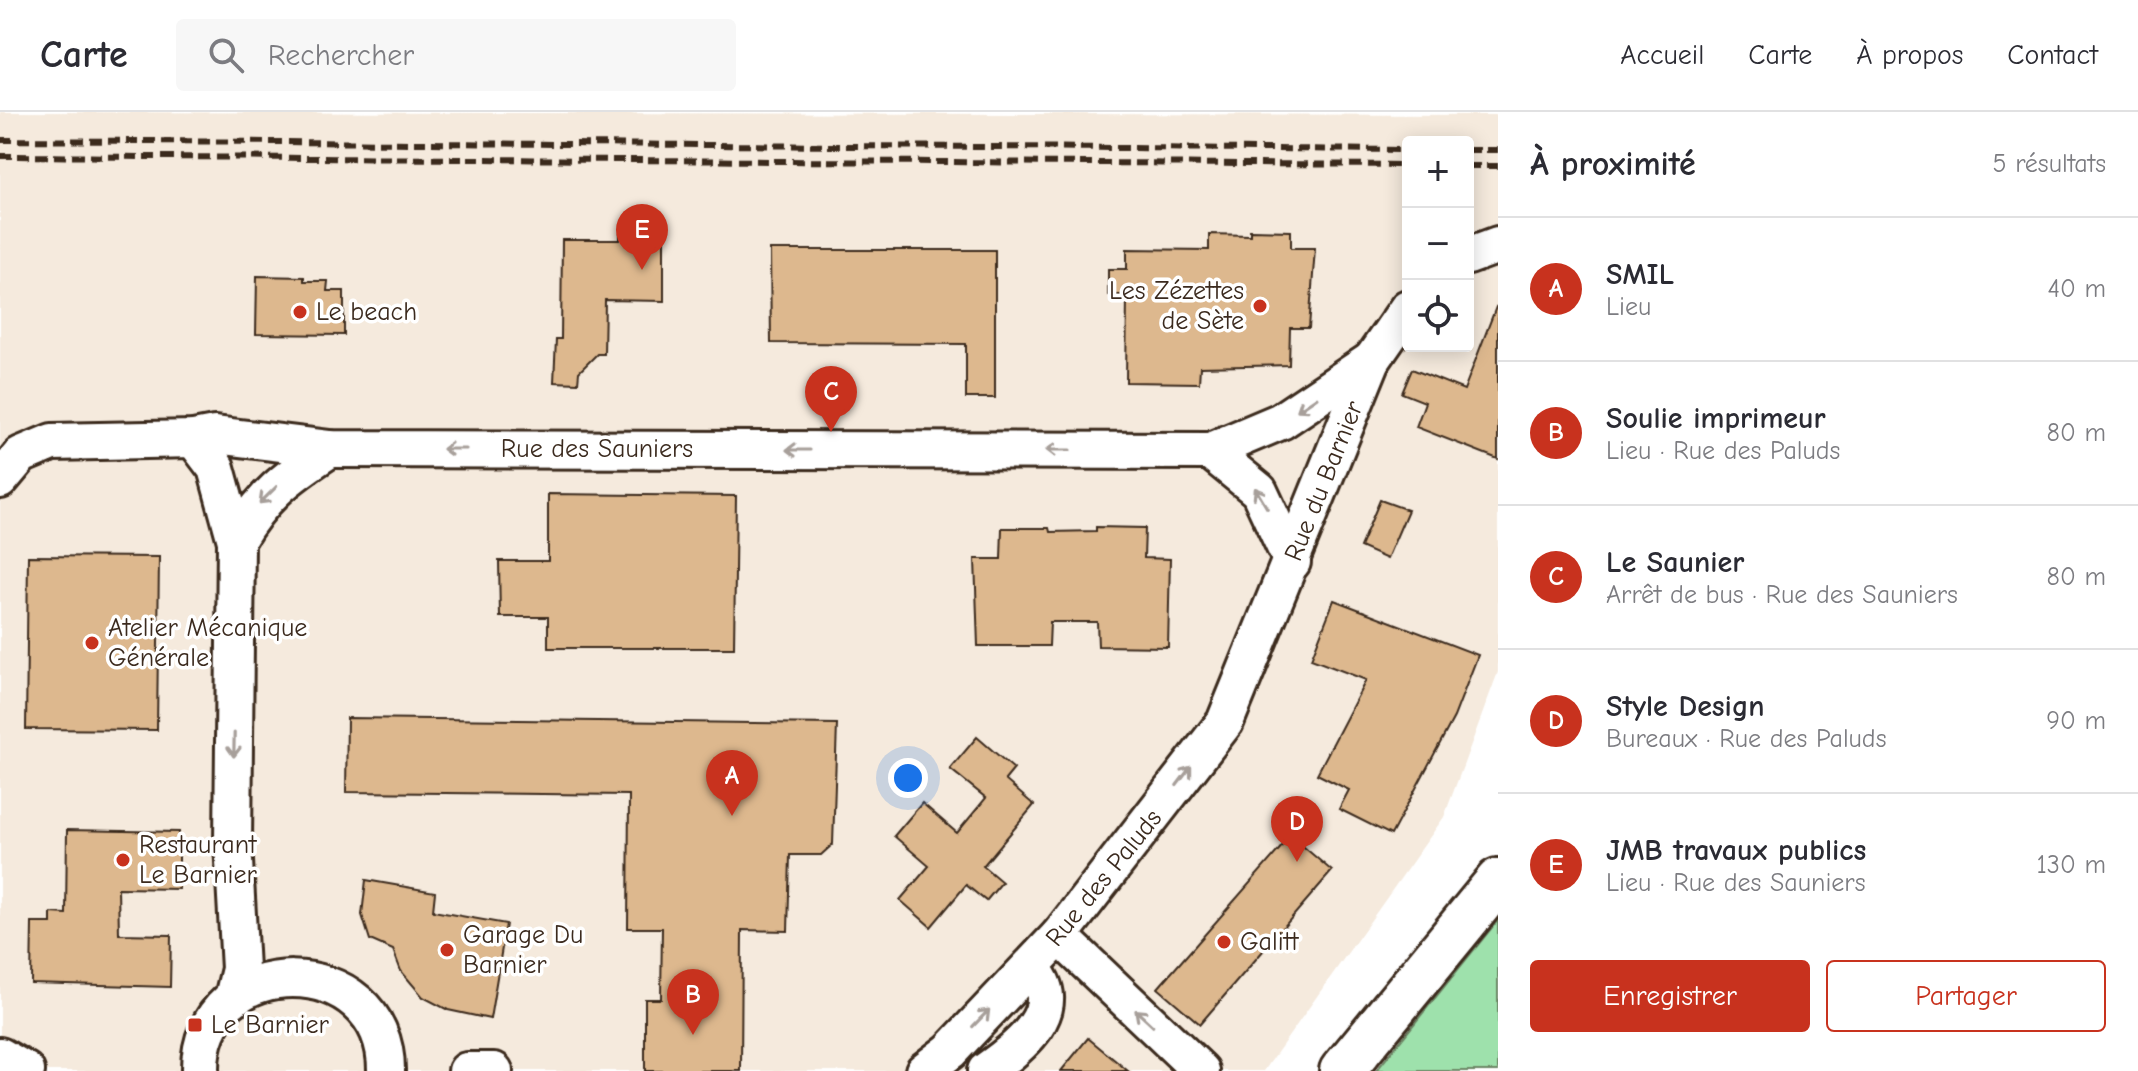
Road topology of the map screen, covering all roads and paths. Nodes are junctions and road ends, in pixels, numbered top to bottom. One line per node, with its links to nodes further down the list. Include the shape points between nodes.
1 (1498, 245): 2 (street)
2 (1474, 254)
3 (1402, 317): 4 (street, Rue du Barnier)
4 (1372, 360): 7 (street, Rue des Sauniers, one-way to 7, via 1281,421); 10 (street, Rue du Barnier)
5 (194, 439): 6 (street, Rue des Sauniers, via 215,435); 8 (street, Rue des Sauniers, via 52,442 21,455); 9 (street, via 216,468)
6 (330, 449): 7 (street, Rue des Sauniers, one-way to 6); 9 (street, one-way to 9, via 285,478 256,507)
7 (1210, 451): 10 (street, one-way to 7, via 1259,491)
8 (0, 480)
9 (236, 541): 15 (street, one-way to 15, via 233,843 240,969)
10 (1292, 562): 11 (street, Rue du Barnier)
11 (1252, 661): 13 (street, Rue des Paluds, one-way to 11, via 1225,722)
12 (1498, 881): 26 (main road)
13 (1059, 936): 14 (street, Rue des Paluds); 25 (street, one-way to 13)
14 (1030, 967): 23 (street, Rue des Paluds, one-way to 14); 24 (street, via 1046,994 1042,1020 1014,1051)
15 (233, 998): 17 (street, via 216,1017); 20 (street, via 252,986 296,977 339,989 372,1020 382,1040)
16 (0, 1056): 18 (street)
17 (202, 1056): 19 (street)
18 (26, 1071)
19 (181, 1071)
20 (386, 1071)
21 (467, 1071): 22 (street)
22 (494, 1071)
23 (924, 1071)
24 (986, 1071)
25 (1201, 1071)
26 (1342, 1071)

